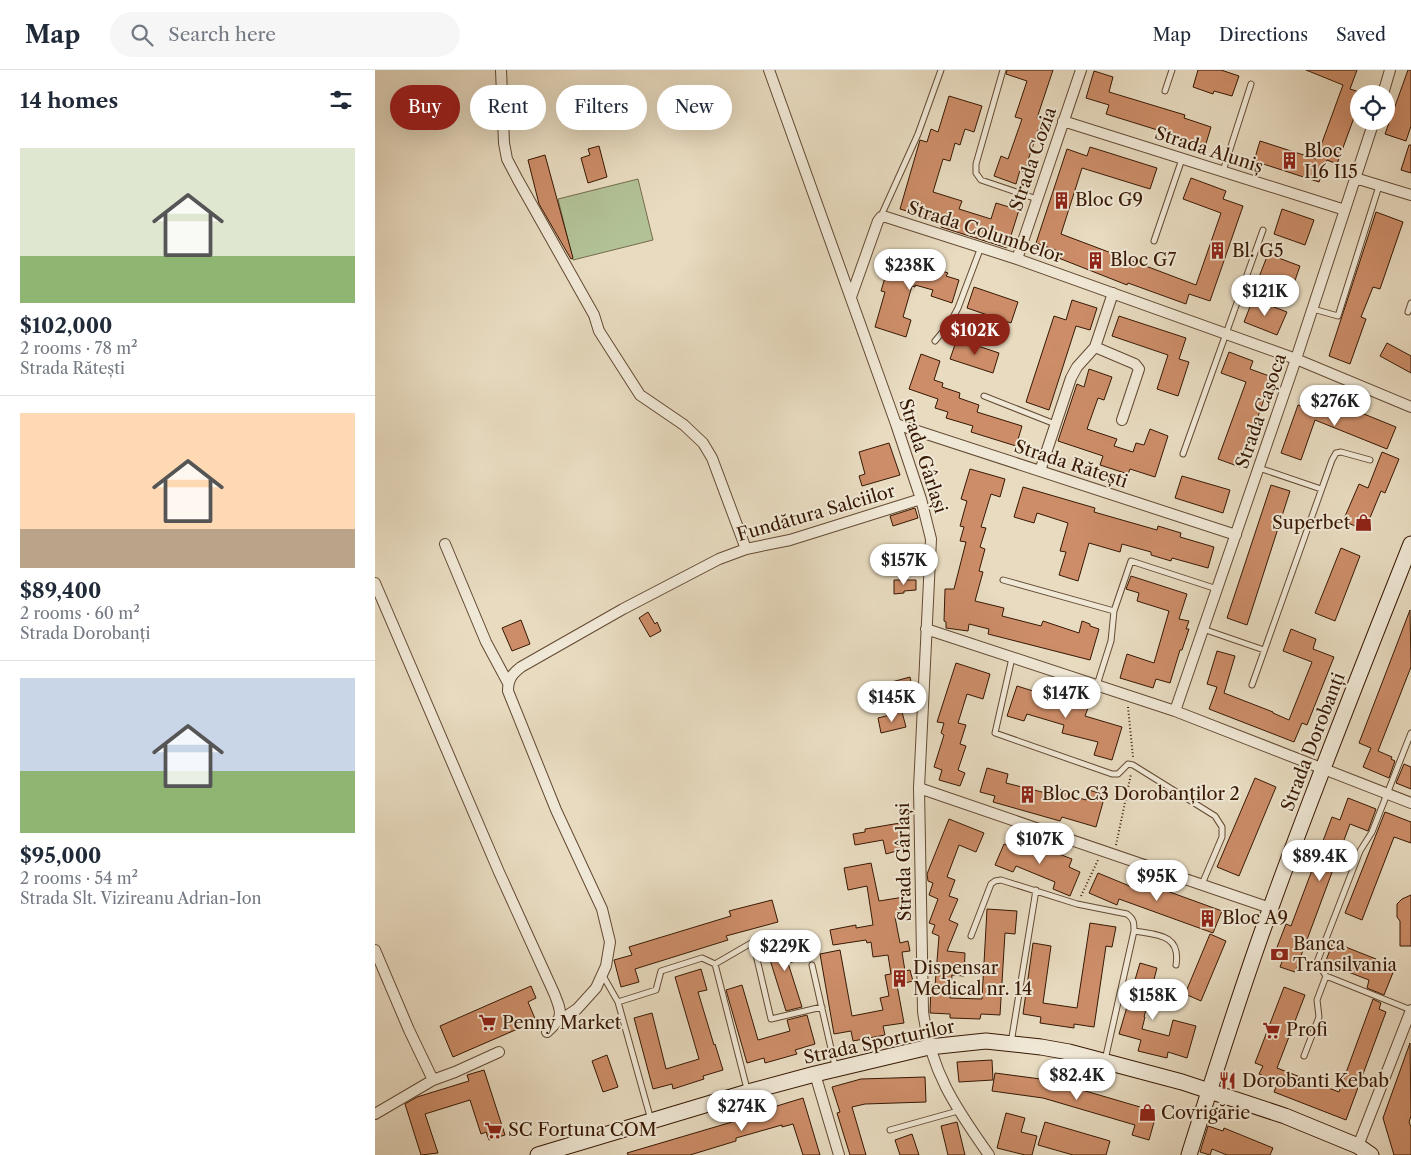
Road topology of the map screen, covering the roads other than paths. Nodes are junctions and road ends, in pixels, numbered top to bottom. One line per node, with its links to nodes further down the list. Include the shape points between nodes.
1 (501, 70): 48 (street, via 507,159 594,315 599,331 641,395 703,443 712,458)
2 (769, 70): 26 (street, Strada Gârlași)
3 (941, 70): 20 (lane, via 918,134)
4 (1003, 70): 18 (lane, via 975,173 981,180)
5 (1081, 70): 11 (street, Strada Cozia)
6 (1172, 70): 10 (lane)
7 (1390, 70): 9 (street)
8 (1251, 84): 14 (lane)
9 (1386, 85)
10 (1165, 91)
11 (1063, 121): 13 (street, Strada Aluniș); 18 (street, Strada Cozia)
12 (1371, 130): 15 (street, Strada Cașoca)
13 (1182, 159): 14 (street, Strada Aluniș); 22 (lane)
14 (1223, 172): 19 (street, Strada Aluniș)
15 (1355, 178): 16 (street); 19 (street, Strada Cașoca)
16 (1379, 186): 17 (street); 28 (lane, via 1338,316)
17 (1411, 195)
18 (1037, 199): 24 (street, Strada Cozia)
19 (1345, 210): 28 (street, Strada Cașoca)
20 (881, 217): 23 (street, Strada Columbelor); 26 (street, Strada Columbelor)
21 (1263, 230): 30 (lane)
22 (1154, 241)
23 (981, 247): 24 (street, Strada Columbelor); 31 (lane, via 958,308)
24 (1017, 259): 25 (street, Strada Columbelor)
25 (1113, 293): 30 (street, Strada Columbelor); 32 (street)
26 (851, 297): 37 (street, Strada Gârlași)
27 (1411, 303): 29 (lane)
28 (1313, 309): 33 (street, Strada Cașoca)
29 (1408, 312)
30 (1226, 334): 33 (street, Strada Columbelor); 39 (lane)
31 (935, 341)
32 (1095, 347): 36 (street, via 1135,364 1139,369); 38 (street, via 1077,366)
33 (1296, 359): 35 (street, Strada Columbelor); 41 (street, Strada Cașoca)
34 (984, 396): 38 (lane)
35 (1411, 407)
36 (1122, 420)
37 (896, 424): 42 (street, Strada Rătești); 44 (street, Strada Gârlași)
38 (1056, 424): 42 (street)
39 (1183, 454)
40 (1370, 460): 43 (lane, via 1336,453)
41 (1259, 468): 43 (lane); 45 (street, Strada Cașoca)
42 (1040, 471): 45 (street, Strada Rătești)
43 (1321, 489): 55 (lane)
44 (921, 498): 48 (street, Fundătura Salciilor, via 790,540); 53 (street, Strada Gârlași, via 931,539)
45 (1235, 535): 51 (street, Strada Cașoca)
46 (445, 544): 57 (street, via 486,642)
47 (1411, 544): 62 (main road, Strada Dorobanți)
48 (746, 549): 57 (street, Fundătura Salciilor, via 719,559 623,609 521,667 511,675)
49 (1003, 580): 52 (lane)
50 (375, 583): 80 (street, via 561,1010)
51 (1217, 589): 52 (lane, via 1131,561); 54 (street, Strada Cașoca)
52 (1115, 611): 58 (lane, via 1111,641)
53 (926, 629): 56 (street); 63 (street, Strada Gârlași)
54 (1203, 630): 55 (lane); 60 (street, Strada Cașoca)
55 (1264, 650): 59 (lane)
56 (1013, 657): 58 (street); 66 (lane, via 995,733 1112,774 1118,774 1127,764 1133,765 1215,816 1222,827 1222,837)
57 (508, 683): 75 (street, via 508,691 556,810 602,910 610,942)
58 (1097, 685): 60 (street)
59 (1252, 685)
60 (1175, 711): 62 (street)
61 (1411, 733): 64 (lane)
62 (1322, 769): 64 (street); 68 (main road, Strada Dorobanți)
63 (919, 788): 66 (street); 83 (street, Strada Gârlași, via 923,1011)
64 (1387, 794): 65 (street); 76 (lane, via 1372,832 1360,851 1317,962)
65 (1411, 803)
66 (1203, 884): 68 (street)
67 (1035, 890): 69 (lane, via 1077,904 1127,914 1134,922); 70 (lane, via 995,880); 82 (lane)
68 (1270, 908): 90 (main road, Strada Dorobanți)
69 (1135, 931): 74 (lane, via 1163,936 1172,942 1178,955); 86 (lane)
70 (971, 936)
71 (375, 950): 89 (street)
72 (715, 964): 77 (lane, via 702,958 661,971 656,990); 78 (lane, via 753,942 771,1018); 91 (lane)
73 (812, 964): 78 (lane)
74 (1176, 965)
75 (602, 974): 77 (lane); 80 (street, via 597,988)
76 (1326, 976): 79 (lane); 85 (lane, via 1317,1000 1319,1017)
77 (618, 1002): 94 (lane)
78 (822, 1007): 87 (lane)
79 (1411, 1010): 97 (street)
80 (559, 1021): 81 (street)
81 (547, 1032)
82 (1011, 1043): 83 (main road, Strada Sporturilor, via 963,1042); 86 (main road, Strada Sporturilor)
83 (929, 1047): 87 (main road, Strada Sporturilor); 92 (street, Strada Gârlași, via 938,1073)
84 (499, 1052): 89 (street)
85 (1304, 1056)
86 (1105, 1061): 90 (main road, Strada Sporturilor)
87 (836, 1069): 88 (main road, Strada Sporturilor)
88 (815, 1074): 91 (main road, Strada Sporturilor); 99 (street)
89 (433, 1080): 93 (street)
90 (1209, 1090): 97 (main road, Strada Sporturilor, via 1285,1116); 101 (main road, Strada Dorobanți)
91 (747, 1092): 94 (main road, Strada Sporturilor)
92 (958, 1111): 95 (lane); 100 (street, Strada Gârlași)
93 (375, 1114)
94 (651, 1121): 96 (main road, Strada Sporturilor)
95 (889, 1130)
96 (576, 1149): 98 (main road, Strada Sporturilor)
97 (1365, 1151)
98 (538, 1155)
99 (839, 1155)
100 (989, 1155)
101 (1189, 1155)

